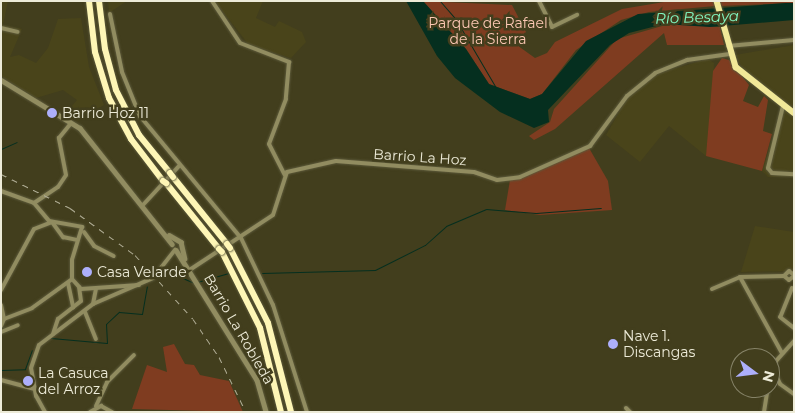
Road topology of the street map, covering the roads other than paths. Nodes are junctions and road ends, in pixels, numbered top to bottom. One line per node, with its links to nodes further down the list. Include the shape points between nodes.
1 (100, 1): 73 (highway, via 102,32 111,73 127,112 171,175 228,246 268,322)
2 (212, 1): 18 (street, via 240,43 289,62 286,99 269,144)
3 (539, 1): 7 (street, via 552,26)
4 (717, 1): 11 (highway)
5 (88, 3): 72 (highway, via 95,52 110,98 131,139 220,250 260,328)
6 (110, 14): 17 (street, via 128,92 151,132)
7 (577, 15)
8 (1, 28): 9 (street)
9 (18, 32)
10 (794, 40): 11 (street)
11 (728, 44): 12 (highway)
12 (730, 54): 14 (highway, via 749,81); 18 (street, Barrio La Hoz, via 688,60 655,73 627,96 602,134 583,150 508,180 434,167 393,168 336,161)
13 (1, 80): 16 (street)
14 (783, 106): 15 (highway); 19 (street, via 768,168 772,173)
15 (794, 113)
16 (71, 123): 21 (street, via 59,138 66,175 58,187); 22 (street, via 84,132)
17 (179, 166): 22 (street); 26 (street, via 206,190)
18 (284, 174): 26 (street, via 273,215)
19 (794, 174)
20 (1, 191): 21 (street)
21 (34, 203): 23 (street)
22 (142, 206): 25 (street)
23 (52, 222): 24 (street, via 81,226); 27 (street, via 63,236); 45 (street, via 34,229 23,242)
24 (84, 232): 27 (street); 31 (street, via 94,246)
25 (168, 234): 28 (street); 29 (street)
26 (241, 238): 33 (street); 74 (street, via 273,305)
27 (77, 240): 37 (street)
28 (176, 240): 29 (street); 30 (street)
29 (174, 247): 30 (street); 32 (street, Barrio La Robleda); 40 (street, via 160,272)
30 (182, 247): 32 (street, Barrio La Robleda)
31 (114, 256)
32 (185, 261): 33 (street, Barrio La Robleda)
33 (191, 270): 71 (street, Barrio La Robleda, via 257,380)
34 (784, 276): 35 (street, via 789,271); 36 (street); 38 (street)
35 (794, 276): 38 (street)
36 (740, 277): 43 (street); 58 (street)
37 (72, 279): 39 (street); 41 (street)
38 (790, 280): 44 (street)
39 (68, 283): 48 (street); 50 (street, via 32,308)
40 (139, 285): 42 (street, via 118,283); 47 (street)
41 (80, 287): 42 (street, via 87,292); 48 (street, via 81,300)
42 (96, 289): 47 (street)
43 (712, 289)
44 (793, 289): 53 (street, via 780,317)
45 (1, 290)
46 (1, 304): 50 (street)
47 (93, 304): 49 (street)
48 (73, 307): 55 (street, via 56,321)
49 (85, 312): 55 (street); 56 (street)
50 (4, 319): 52 (street)
51 (18, 325): 54 (street)
52 (1, 326)
53 (794, 328)
54 (1, 332)
55 (53, 334): 63 (street, via 32,360)
56 (96, 339)
57 (794, 340): 58 (street)
58 (782, 353): 60 (street)
59 (134, 355): 66 (street, via 107,382)
60 (780, 358)
61 (1, 380): 63 (street)
62 (780, 384): 64 (street)
63 (34, 389): 68 (street)
64 (794, 394)
65 (766, 398): 76 (street)
66 (96, 406): 69 (street); 70 (street)
67 (626, 408): 75 (street)
68 (45, 412)
69 (90, 412)
70 (112, 412)
71 (266, 412)
72 (281, 412)
73 (291, 412)
74 (307, 412)
75 (630, 412)
76 (764, 412)

